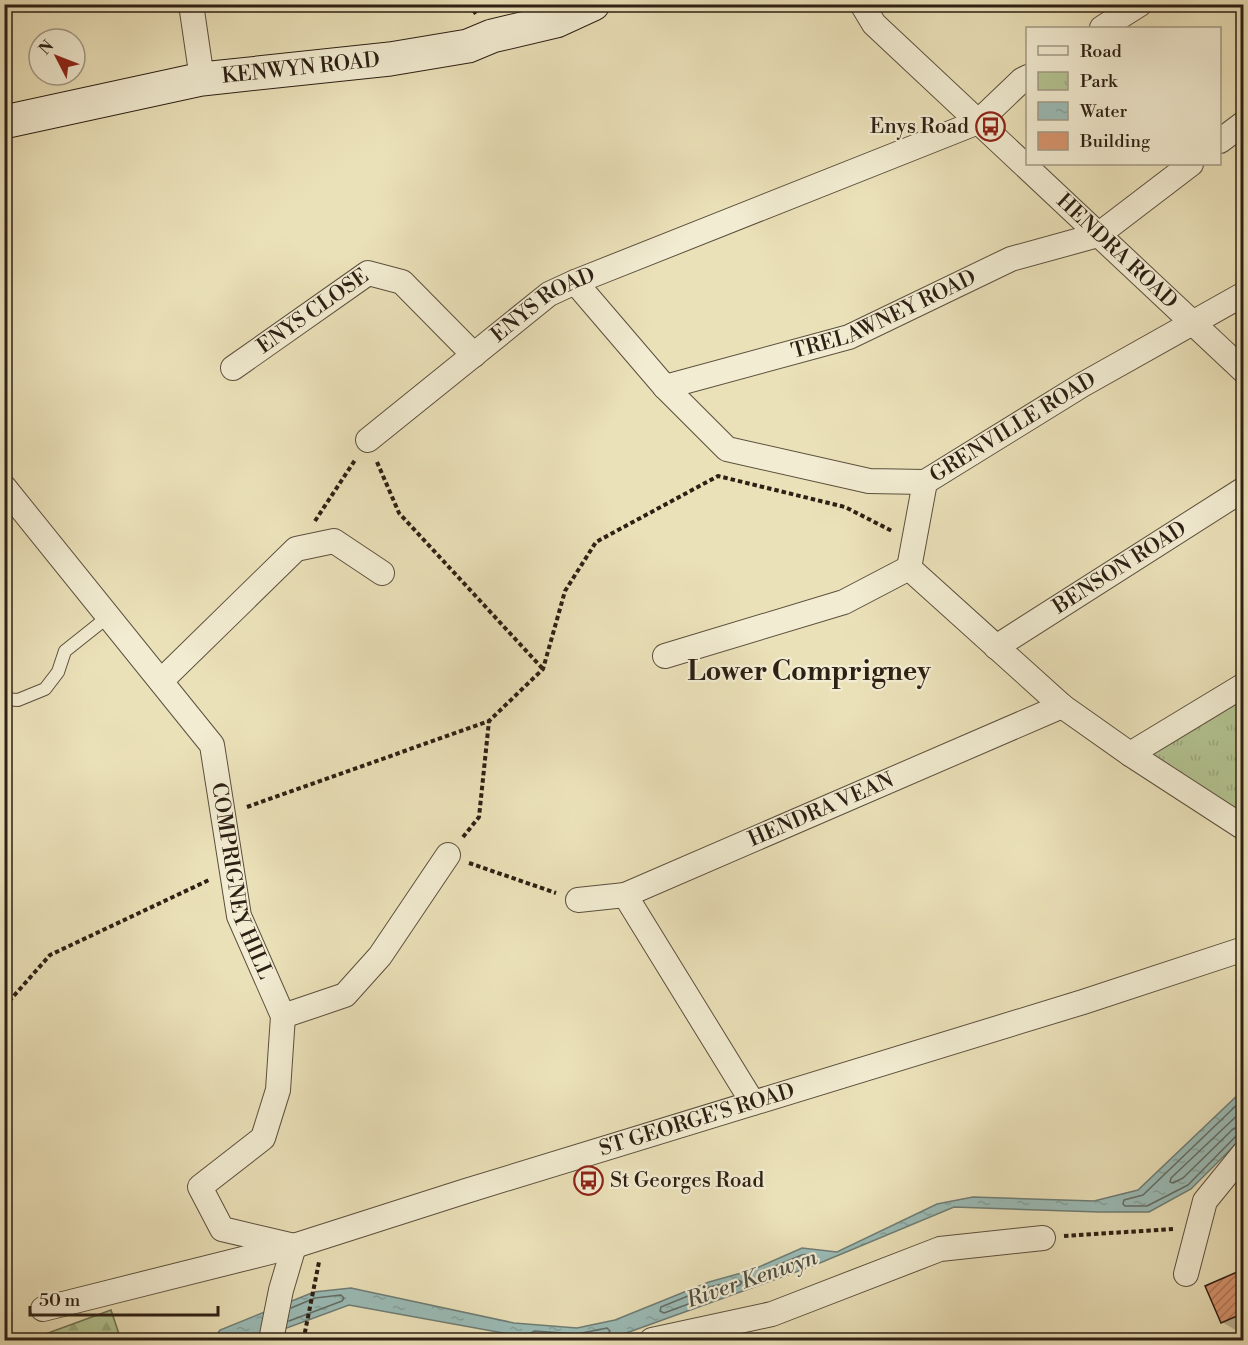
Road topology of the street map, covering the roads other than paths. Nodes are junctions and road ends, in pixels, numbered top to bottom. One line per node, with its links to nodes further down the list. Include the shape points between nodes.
1 (191, 4): 8 (street)
2 (593, 4): 5 (main road, KENWYN ROAD)
3 (862, 4): 10 (street, HENDRA ROAD, via 874,24)
4 (1140, 4): 6 (street)
5 (552, 13): 8 (main road, KENWYN ROAD, via 468,45 390,59)
6 (1104, 27)
7 (1026, 78): 10 (street)
8 (202, 79): 9 (main road, KENWYN ROAD)
9 (4, 122)
10 (978, 122): 14 (street, HENDRA ROAD); 15 (street, ENYS ROAD)
11 (1244, 123): 12 (street)
12 (1221, 140)
13 (1190, 165): 14 (street)
14 (1098, 235): 17 (street, HENDRA ROAD); 21 (street, TRELAWNEY ROAD, via 1011,259 849,336)
15 (575, 282): 18 (street, ENYS ROAD, via 549,294); 21 (street, GRENVILLE ROAD)
16 (1244, 294): 17 (street, GRENVILLE ROAD)
17 (1192, 323): 20 (street, HENDRA ROAD); 23 (street, GRENVILLE ROAD, via 1082,385)
18 (474, 355): 19 (street, ENYS CLOSE, via 402,282 368,273); 22 (street, ENYS ROAD)
19 (233, 368)
20 (1244, 371)
21 (665, 387): 23 (street, GRENVILLE ROAD, via 727,450 869,482)
22 (368, 440)
23 (925, 482): 26 (street)
24 (4, 487): 28 (street, COMPRIGNEY HILL)
25 (1244, 489): 29 (street, BENSON ROAD)
26 (909, 568): 29 (street); 30 (street, via 844,602)
27 (382, 573): 31 (street, via 334,541 296,549)
28 (109, 616): 31 (street, COMPRIGNEY HILL); 33 (lane, via 64,651 58,672 45,689 18,700)
29 (996, 647): 34 (street)
30 (665, 656)
31 (161, 681): 41 (street, COMPRIGNEY HILL, via 212,746 239,916)
32 (1244, 685): 35 (street)
33 (4, 699)
34 (1062, 706): 35 (street); 38 (street, HENDRA VEAN)
35 (1130, 754): 36 (street)
36 (1244, 828)
37 (448, 855): 41 (street, via 380,956 345,995)
38 (625, 895): 39 (street, HENDRA VEAN); 42 (street)
39 (578, 900)
40 (1244, 949): 42 (street, ST GEORGE'S ROAD)
41 (283, 1016): 45 (street, COMPRIGNEY HILL, via 278,1090 263,1138 200,1187 222,1229)
42 (753, 1103): 45 (street, ST GEORGE'S ROAD)
43 (1244, 1153): 46 (street, via 1205,1201)
44 (1042, 1238): 49 (street, via 940,1249 772,1314)
45 (294, 1246): 47 (street, ST GEORGE'S ROAD); 48 (street)
46 (1186, 1274)
47 (43, 1309)
48 (271, 1341)
49 (652, 1341)

